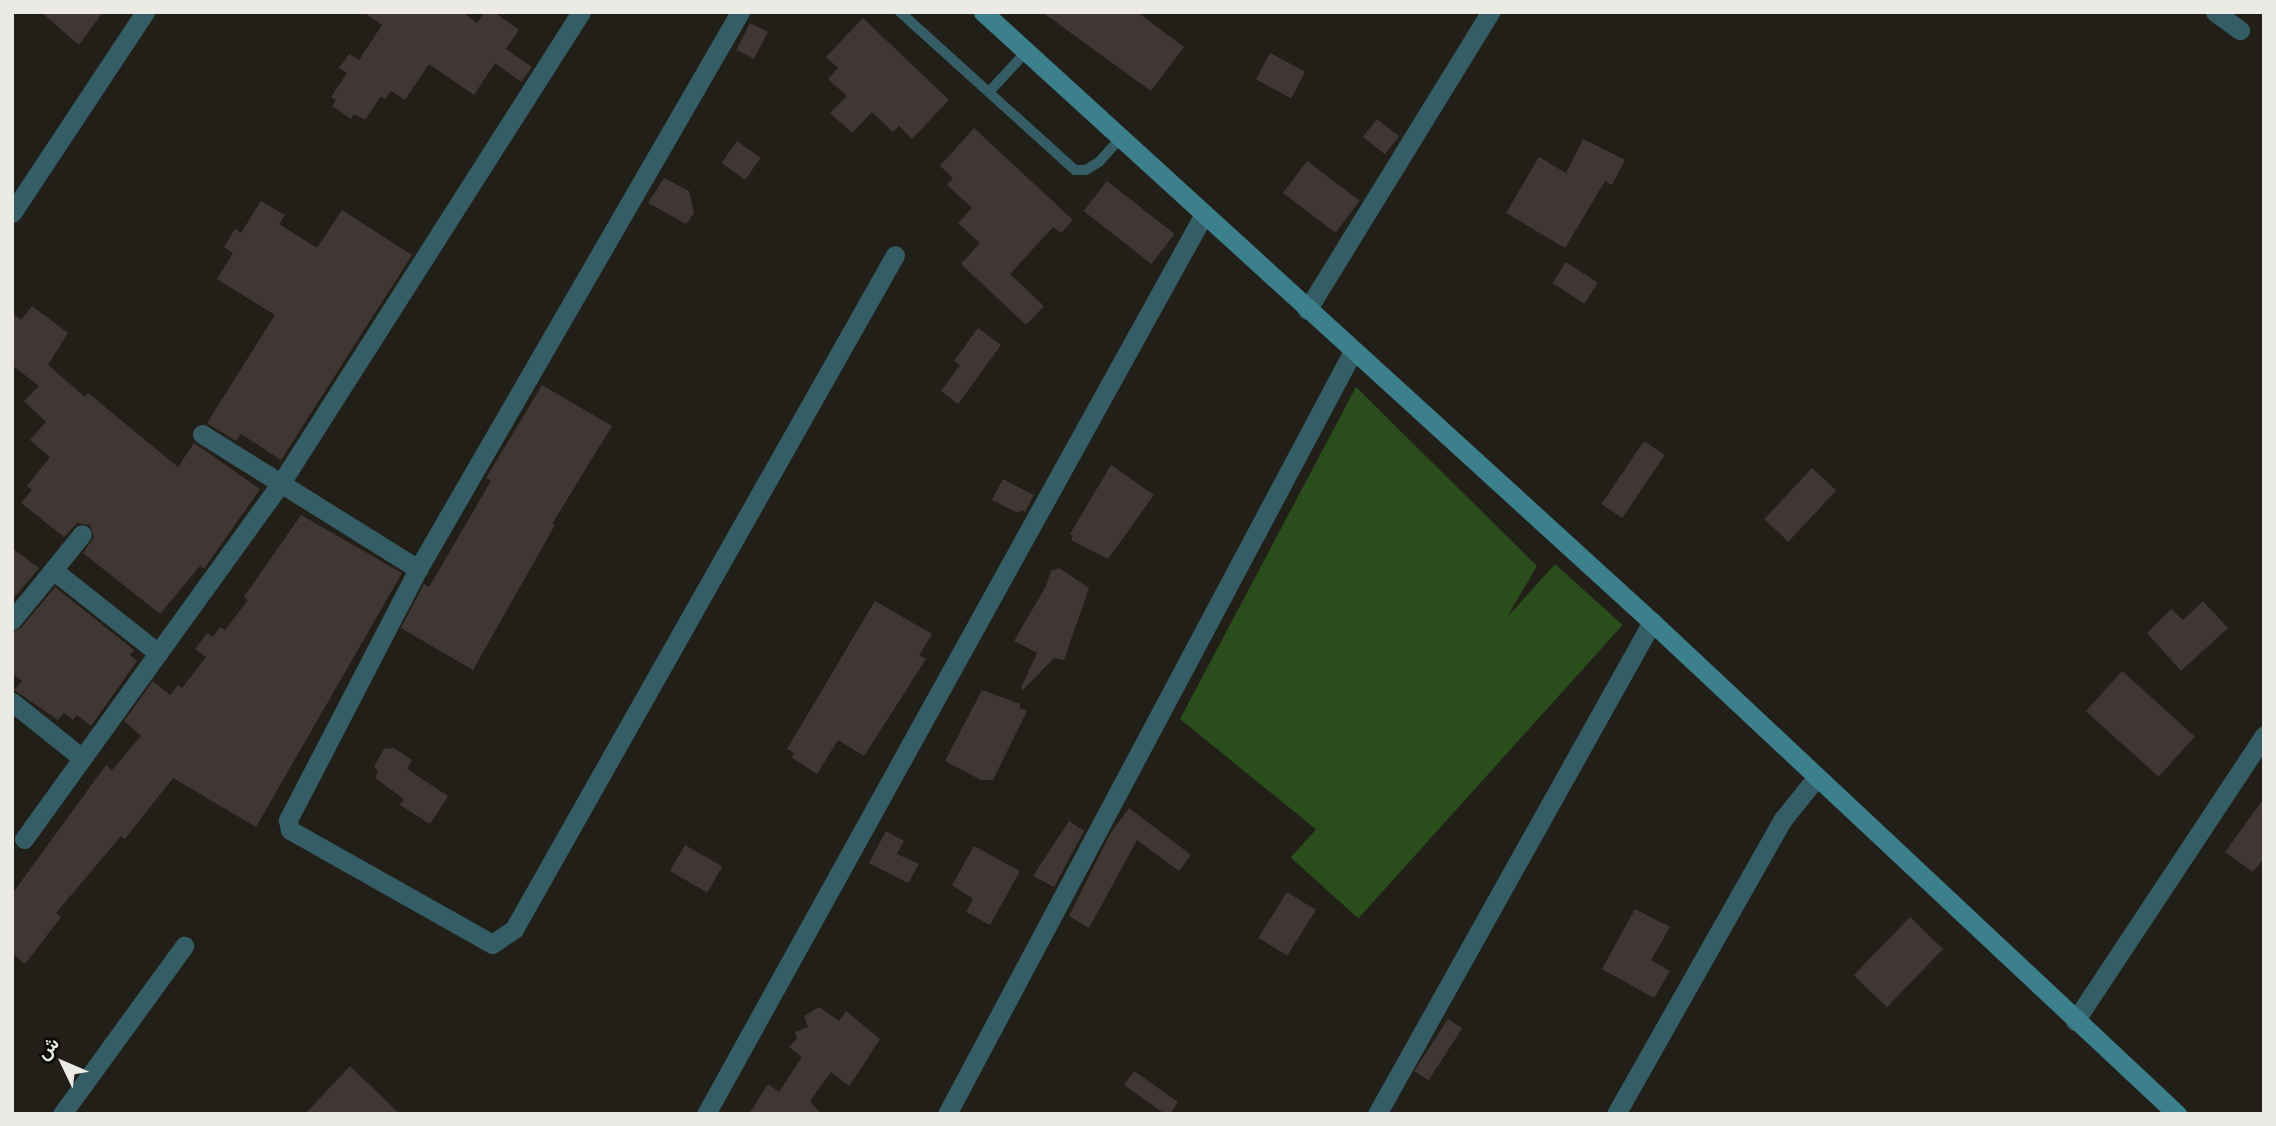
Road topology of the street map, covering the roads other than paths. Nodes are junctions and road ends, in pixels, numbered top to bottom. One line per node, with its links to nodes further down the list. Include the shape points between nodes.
1 (145, 12): 12 (street)
2 (581, 12): 18 (street)
3 (740, 12): 20 (street)
4 (900, 12): 10 (lane)
5 (983, 12): 9 (main road)
6 (1490, 12): 15 (street)
7 (2215, 12): 8 (street)
8 (2239, 30)
9 (1026, 52): 10 (lane); 11 (main road)
10 (989, 92): 11 (lane, via 1075,170 1099,162)
11 (1120, 139): 13 (main road)
12 (12, 213)
13 (1203, 215): 15 (main road); 33 (street)
14 (895, 256): 20 (street, via 514,929 492,944 287,825)
15 (1307, 310): 16 (main road)
16 (1353, 351): 23 (main road); 34 (street)
17 (202, 433): 18 (street)
18 (281, 483): 20 (street); 24 (street)
19 (82, 534): 21 (street)
20 (418, 569)
21 (53, 570): 22 (street); 24 (street)
22 (12, 620)
23 (1652, 622): 28 (main road); 35 (street)
24 (158, 653): 27 (street)
25 (12, 702): 27 (street)
26 (2264, 735): 31 (street)
27 (82, 758): 29 (street)
28 (1816, 778): 31 (main road); 36 (street, via 1783,819)
29 (24, 839)
30 (184, 946): 32 (street)
31 (2075, 1021): 37 (main road)
32 (62, 1114)
33 (706, 1114)
34 (947, 1114)
35 (1377, 1114)
36 (1616, 1114)
37 (2176, 1114)

